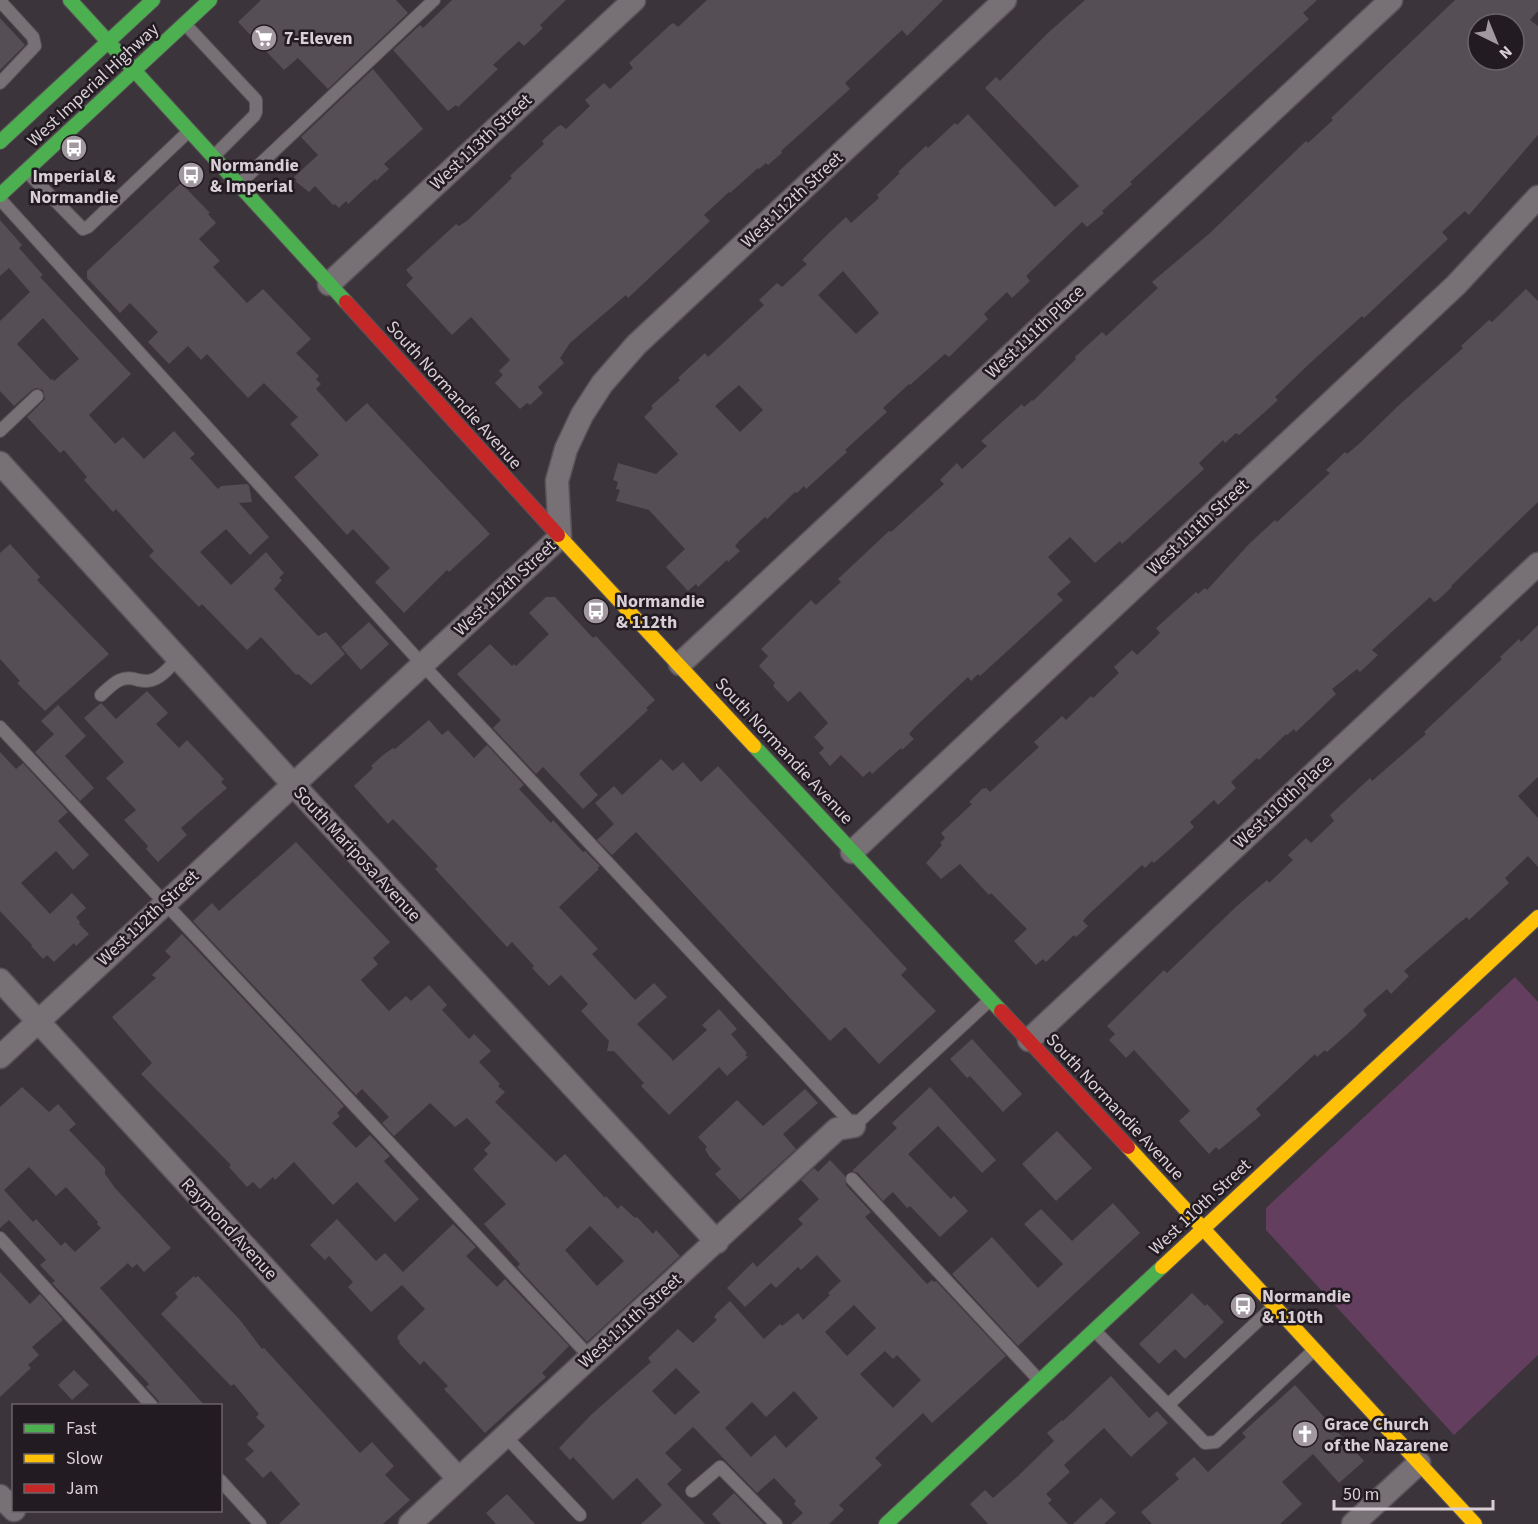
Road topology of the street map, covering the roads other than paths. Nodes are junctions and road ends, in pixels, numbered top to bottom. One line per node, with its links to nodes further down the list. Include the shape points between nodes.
1 (70, 0): 10 (main road, South Normandie Avenue)
2 (153, 0): 10 (main road, West Imperial Highway)
3 (210, 0): 9 (main road, West Imperial Highway)
4 (434, 0): 17 (lane)
5 (634, 0): 20 (street, West 113th Street)
6 (1005, 0): 24 (street, West 112th Street, via 636,345 602,384 578,423 557,481)
7 (1390, 0): 28 (street, West 111th Place)
8 (0, 1): 12 (lane, via 33,37 35,46)
9 (184, 24): 11 (main road, West Imperial Highway); 15 (lane, via 256,100 254,116)
10 (109, 42): 11 (main road, South Normandie Avenue); 14 (main road, West Imperial Highway)
11 (134, 71): 13 (main road, South Normandie Avenue); 16 (main road, West Imperial Highway)
12 (0, 83)
13 (189, 131): 15 (main road, South Normandie Avenue); 16 (lane, via 83,229)
14 (0, 142)
15 (213, 157): 17 (main road, South Normandie Avenue)
16 (26, 171): 19 (main road, West Imperial Highway)
17 (239, 184): 20 (main road, South Normandie Avenue)
18 (1538, 196): 32 (street, West 111th Street, via 1456,285)
19 (0, 197): 27 (lane)
20 (329, 284): 24 (main road, South Normandie Avenue)
21 (37, 396): 22 (lane)
22 (0, 430)
23 (0, 463): 26 (street, South Mariposa Avenue)
24 (560, 537): 27 (street, West 112th Street); 28 (main road, South Normandie Avenue)
25 (1538, 564): 38 (street, West 110th Place)
26 (178, 658): 29 (lane, via 153,680 125,677); 31 (street, South Mariposa Avenue)
27 (422, 664): 31 (street, West 112th Street); 40 (lane)
28 (680, 664): 32 (main road, South Normandie Avenue)
29 (101, 695)
30 (0, 727): 33 (lane)
31 (293, 784): 33 (street, West 112th Street); 44 (street, South Mariposa Avenue)
32 (852, 852): 36 (main road, South Normandie Avenue)
33 (164, 903): 37 (street, West 112th Street); 48 (lane)
34 (1538, 917): 42 (main road, West 110th Street)
35 (0, 980): 37 (street, Raymond Avenue)
36 (991, 999): 38 (main road, South Normandie Avenue); 40 (lane)
37 (38, 1021): 39 (street, West 112th Street); 54 (street, Raymond Avenue)
38 (1029, 1040): 42 (main road, South Normandie Avenue)
39 (0, 1057)
40 (854, 1126): 44 (street, West 111th Street, via 837,1129)
41 (852, 1179): 49 (lane)
42 (1204, 1228): 45 (main road, South Normandie Avenue); 46 (main road, West 110th Street)
43 (0, 1238): 50 (lane)
44 (717, 1242): 48 (street, West 111th Street)
45 (1275, 1306): 47 (main road, South Normandie Avenue); 51 (lane)
46 (1094, 1330): 49 (main road, West 110th Street); 51 (lane)
47 (1315, 1349): 51 (lane, via 1216,1442 1205,1443); 53 (main road, South Normandie Avenue)
48 (590, 1357): 52 (street, West 111th Street)
49 (1040, 1381): 65 (main road, West 110th Street)
50 (150, 1404)
51 (1168, 1405)
52 (505, 1436): 54 (street, West 111th Street); 60 (lane)
53 (1419, 1463): 66 (street); 67 (main road, South Normandie Avenue)
54 (458, 1478): 63 (street, West 111th Street)
55 (222, 1482): 62 (lane)
56 (692, 1491): 64 (lane, via 720,1467)
57 (0, 1496): 58 (street)
58 (12, 1508)
59 (16, 1512): 61 (street)
60 (580, 1515)
61 (26, 1524)
62 (260, 1524)
63 (410, 1524)
64 (776, 1524)
65 (886, 1524)
66 (1353, 1524)
67 (1475, 1524)

